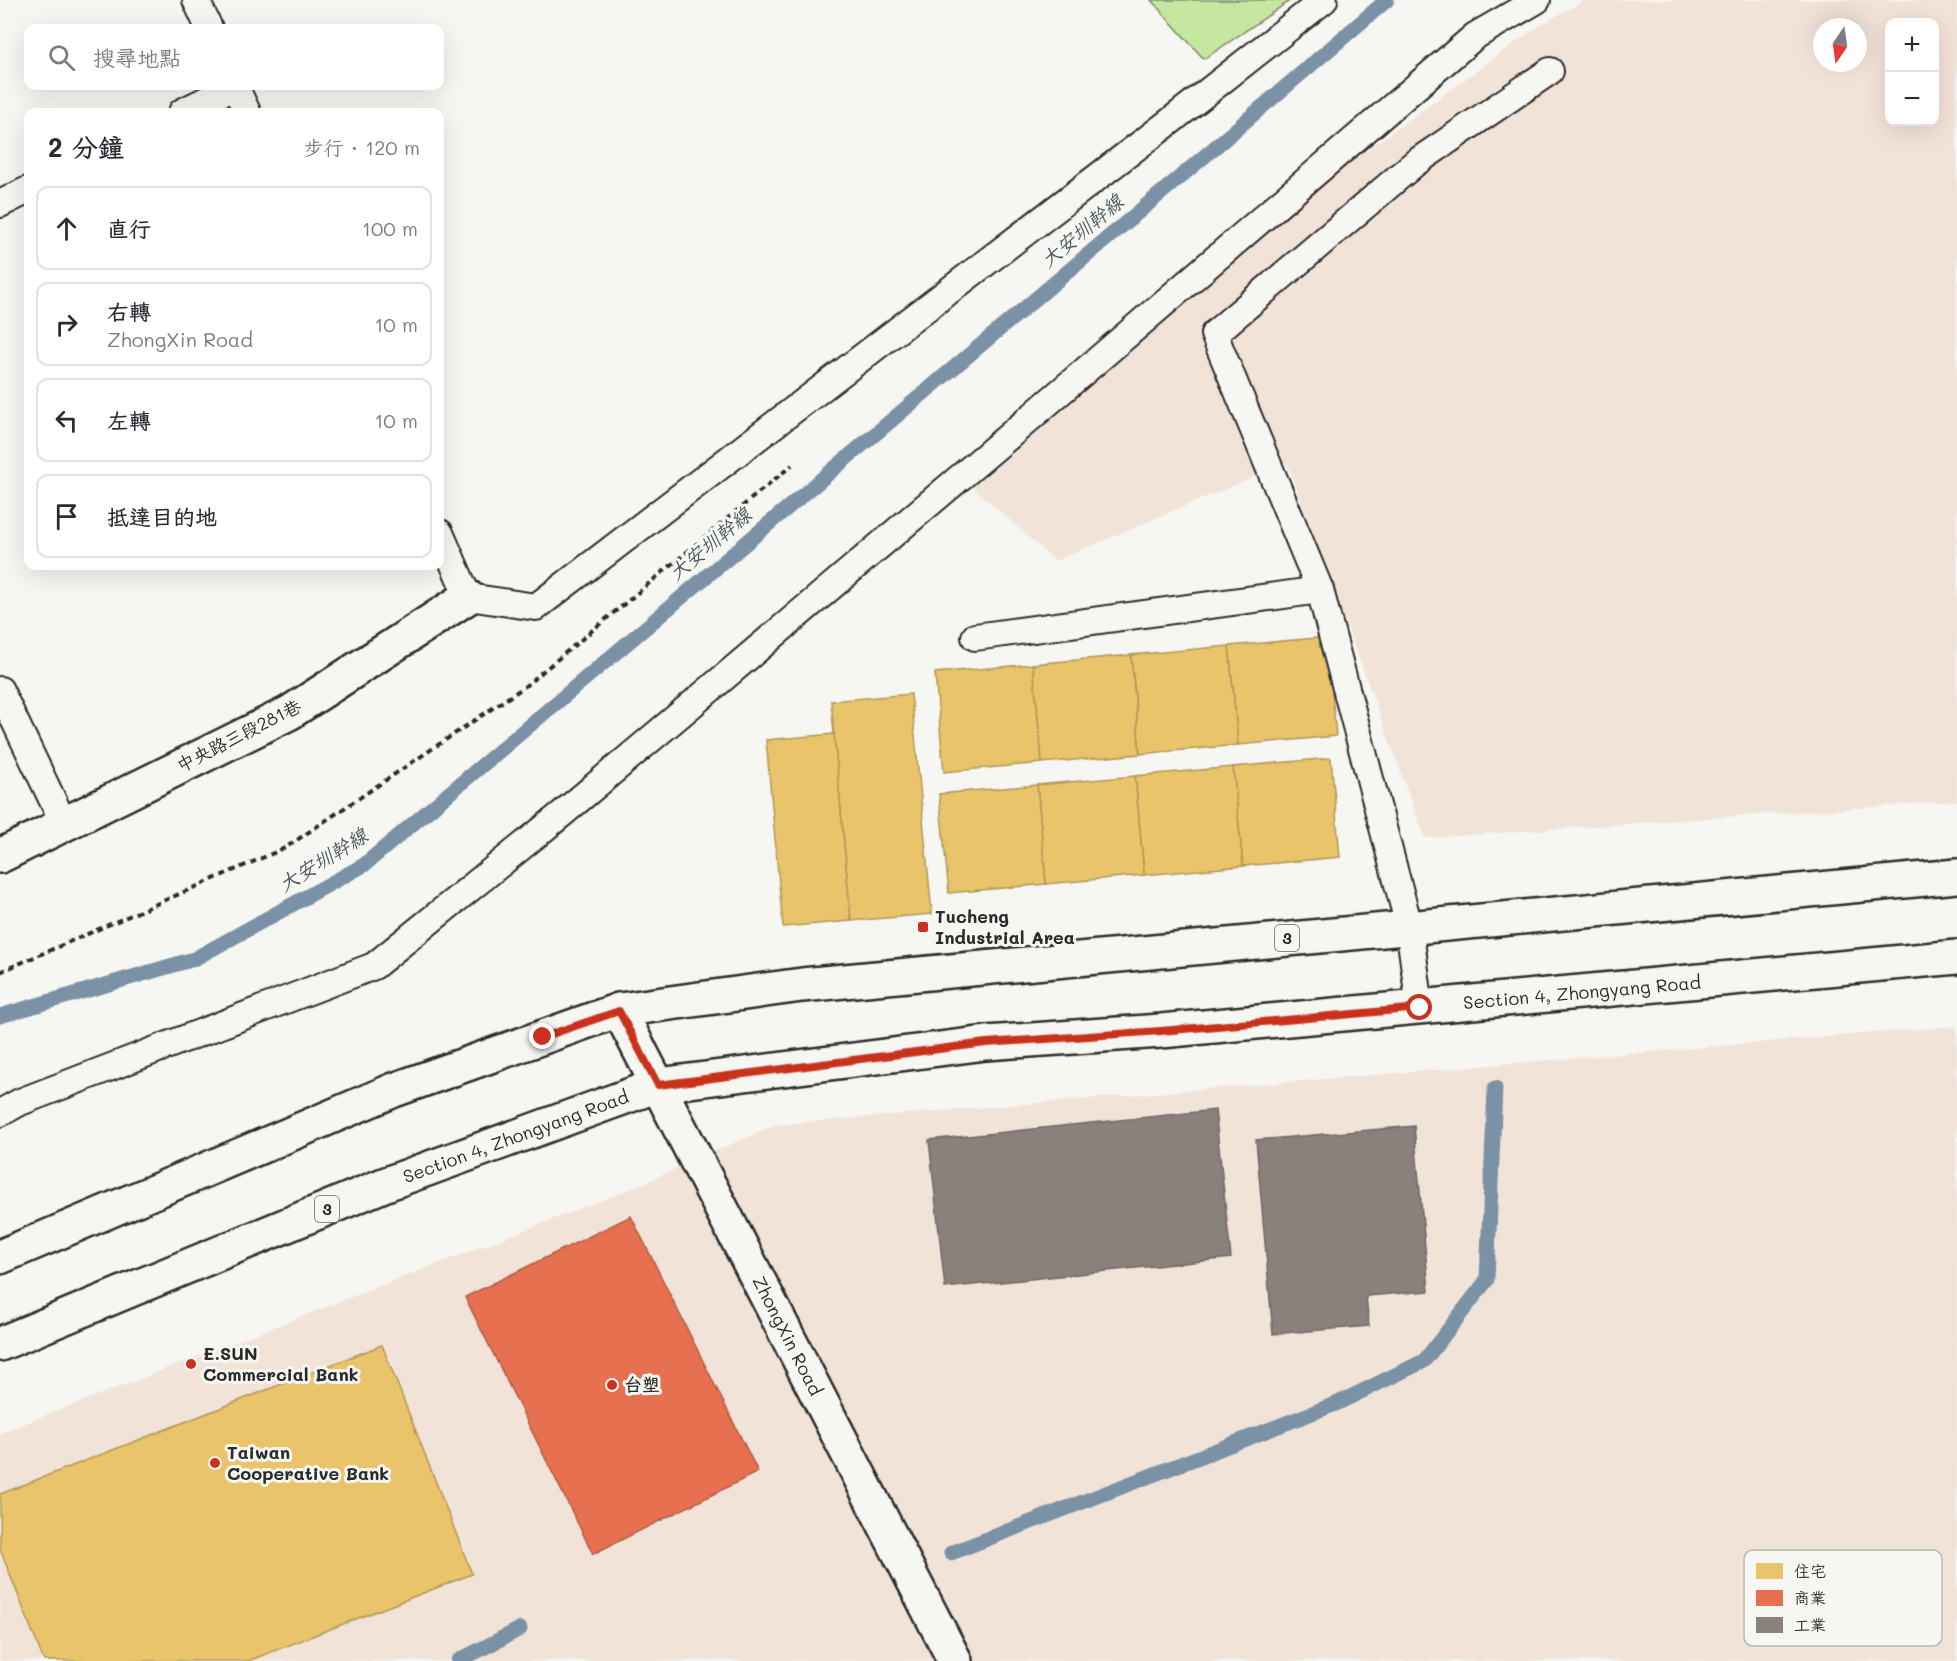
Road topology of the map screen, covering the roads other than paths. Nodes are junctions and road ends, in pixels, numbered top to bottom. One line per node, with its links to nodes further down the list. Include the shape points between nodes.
1 (196, 0): 4 (lane)
2 (1324, 0): 14 (lane, via 536,607)
3 (1537, 0): 25 (lane, via 1475,36 563,813 374,966)
4 (207, 24)
5 (1550, 71): 13 (lane, via 1415,163 1214,334)
6 (227, 90): 8 (lane)
7 (237, 90): 9 (lane)
8 (190, 108)
9 (245, 108)
10 (24, 192): 11 (lane)
11 (0, 204)
12 (444, 542): 14 (lane)
13 (1320, 590): 15 (lane); 20 (lane)
14 (468, 597): 17 (main road, 中央路三段281巷, via 289,713)
15 (975, 637)
16 (0, 690): 17 (lane)
17 (64, 824): 18 (main road, 中央路三段281巷)
18 (0, 856)
19 (1957, 876): 20 (main road, 3)
20 (1409, 926): 22 (lane); 23 (main road, 3, via 767,988)
21 (1957, 957): 22 (main road, Section 4, Zhongyang Road / 3)
22 (1420, 1008): 24 (main road, Section 4, Zhongyang Road / 3, via 986,1043)
23 (619, 1011): 24 (main road, ZhongXin Road); 26 (main road, 3, via 394,1090)
24 (658, 1085): 27 (main road, Section 4, Zhongyang Road / 3, via 386,1184); 28 (main road, ZhongXin Road)
25 (0, 1113)
26 (0, 1257)
27 (0, 1344)
28 (955, 1661)

